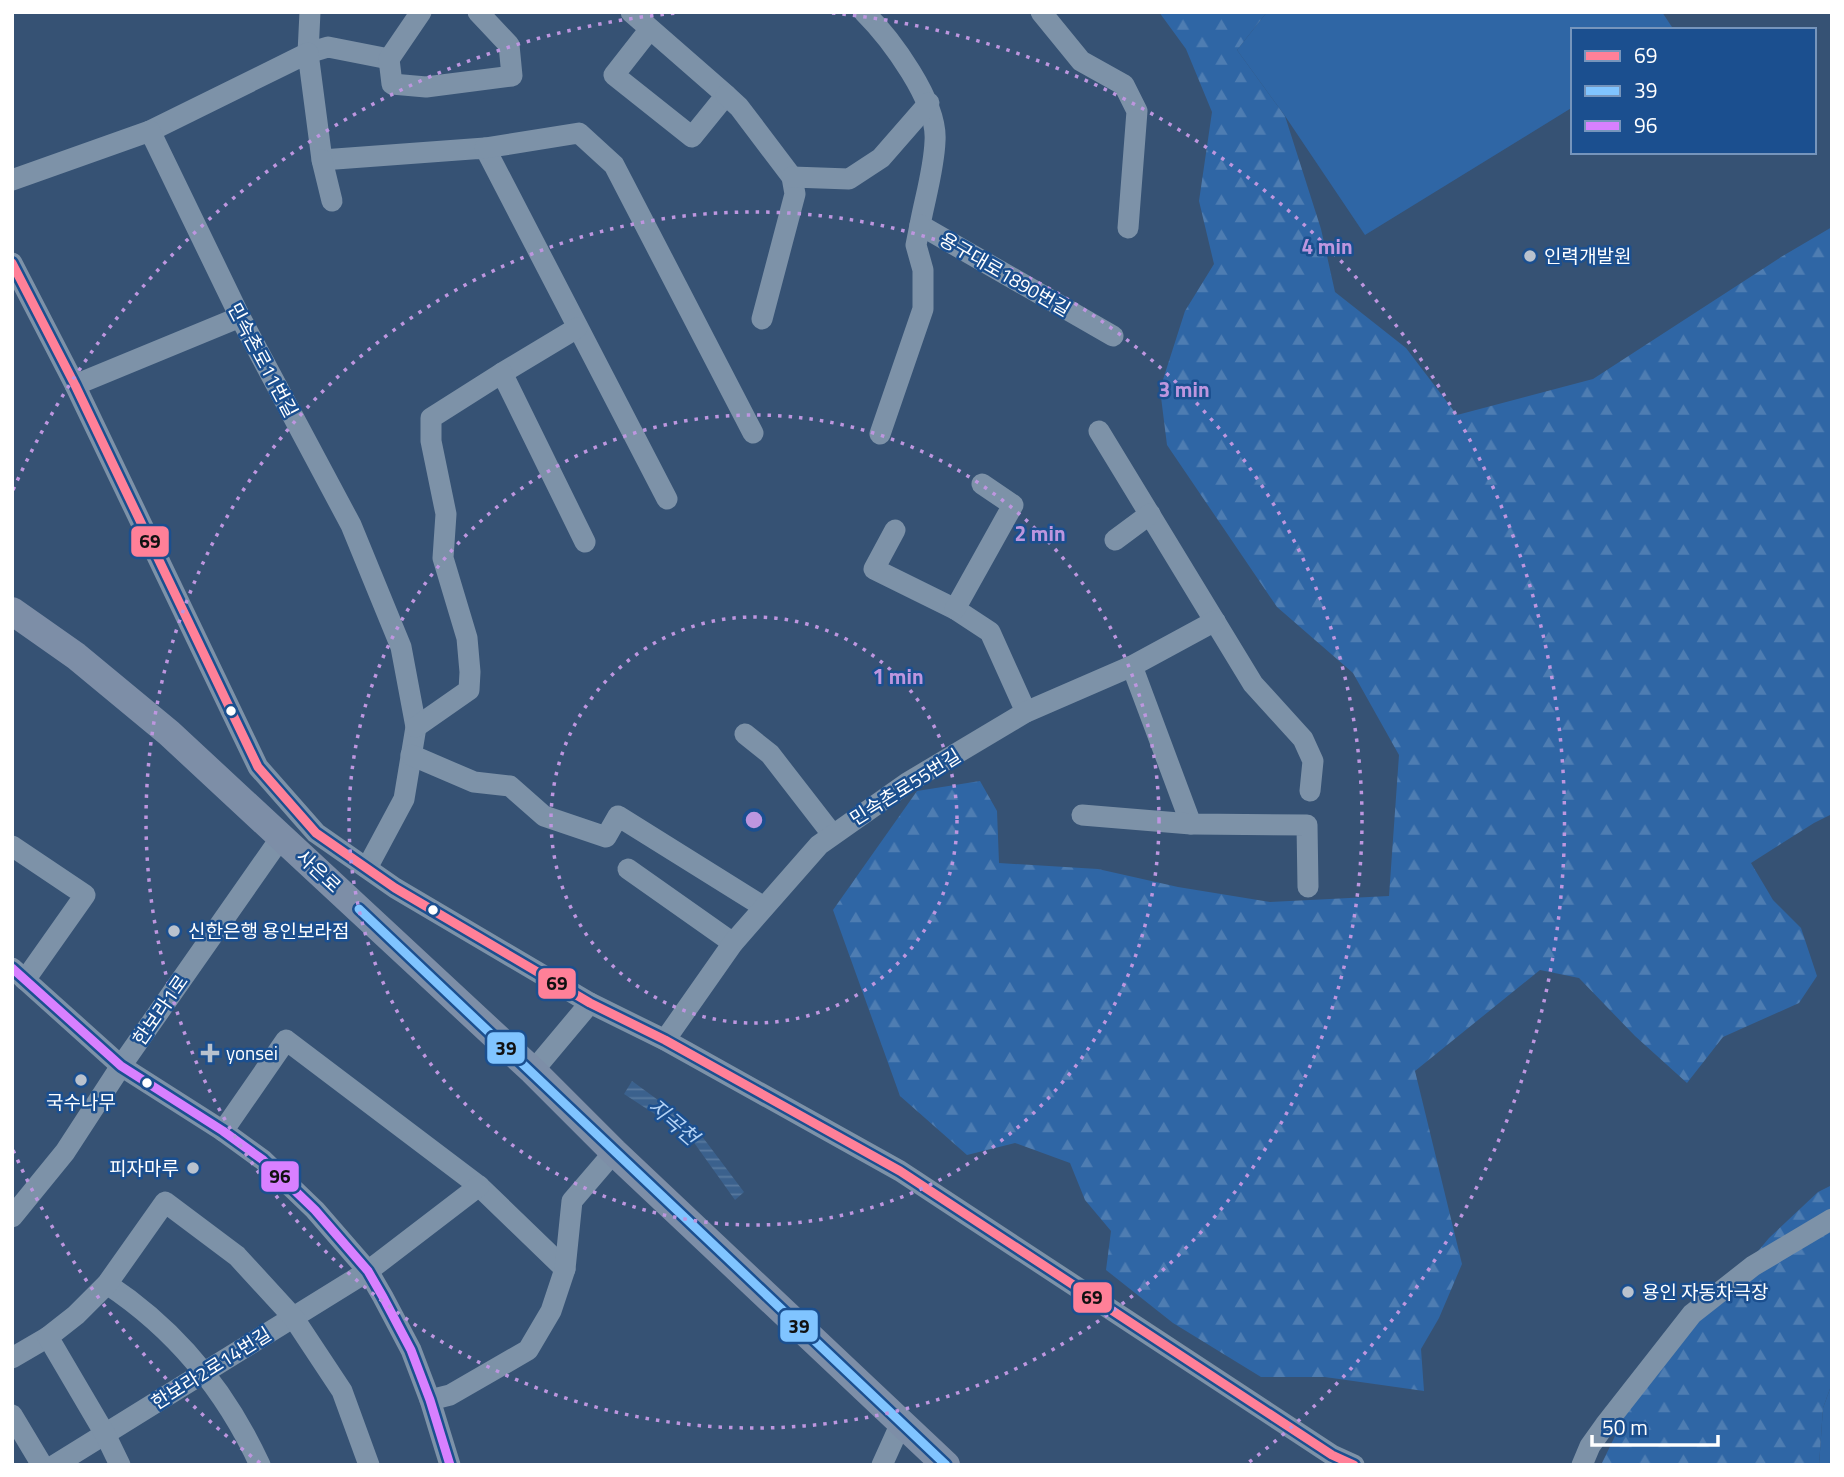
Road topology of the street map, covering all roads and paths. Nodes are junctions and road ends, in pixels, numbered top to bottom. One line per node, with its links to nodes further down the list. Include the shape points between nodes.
1 (310, 12): 8 (street)
2 (421, 12): 9 (street)
3 (478, 12): 9 (street, via 509,45 520,74 426,87 392,83)
4 (631, 12): 7 (street)
5 (864, 12): 11 (street, 용구대로1890번길, via 883,32)
6 (1041, 12): 19 (street, via 1081,61 1124,85 1137,111)
7 (650, 29): 10 (street); 10 (street, via 614,75 692,137)
8 (308, 53): 9 (street, via 328,47); 12 (street); 14 (street)
9 (390, 59)
10 (726, 96): 15 (street)
11 (929, 103): 15 (street, via 881,158 849,179); 18 (street, 용구대로1890번길, via 936,139)
12 (150, 131): 16 (street); 21 (street, 민속촌로11번길)
13 (485, 149): 14 (street); 23 (street); 28 (street, via 579,133 614,165)
14 (322, 160): 17 (street)
15 (792, 177): 22 (street, via 795,194)
16 (12, 180)
17 (332, 201)
18 (920, 225): 24 (street, 용구대로1890번길); 29 (street, via 916,245 923,270 923,309)
19 (1128, 228)
20 (12, 263): 26 (street)
21 (240, 317): 26 (street); 41 (street, 민속촌로11번길, via 351,525 401,647)
22 (762, 319)
23 (577, 328): 25 (street); 31 (street)
24 (1113, 336)
25 (502, 373): 35 (street); 41 (street, via 431,418 431,441 446,514 443,558 467,638 470,672 469,690)
26 (75, 386): 50 (street, via 258,767 316,833)
27 (1099, 431): 32 (street)
28 (753, 433)
29 (880, 434)
30 (982, 484): 36 (street, via 1013,505)
31 (667, 499)
32 (1150, 514): 34 (street); 38 (street)
33 (895, 530): 36 (street, via 874,569)
34 (1115, 540)
35 (585, 541)
36 (954, 609): 40 (street, via 990,632)
37 (12, 611): 48 (main road, 사은로, via 76,656 169,733)
38 (1216, 621): 39 (street, 민속촌로55번길); 44 (street, via 1253,684 1303,739 1313,761)
39 (1132, 666): 40 (street, 민속촌로55번길); 46 (street)
40 (1026, 712): 47 (street, 민속촌로55번길)
41 (416, 727): 43 (street, 민속촌로11번길)
42 (745, 734): 47 (street, via 770,754)
43 (411, 755): 50 (street, 민속촌로11번길, via 404,799); 53 (street, via 474,782 510,786 544,816 606,837 618,816)
44 (1310, 791)
45 (1082, 815): 46 (street)
46 (1191, 824): 52 (street, via 1307,825)
47 (832, 834): 53 (street, 민속촌로55번길)
48 (282, 836): 58 (street, 한보라1로); 59 (main road, 사은로)
49 (12, 846): 55 (street, via 85,895)
50 (367, 868): 56 (street)
51 (628, 869): 54 (street)
52 (1308, 887)
53 (764, 907): 54 (street, 민속촌로55번길)
54 (733, 943): 57 (street, 민속촌로55번길)
55 (19, 974): 58 (street)
56 (590, 1003): 57 (street); 59 (street)
57 (665, 1040): 84 (street, via 900,1171 1332,1455)
58 (121, 1066): 60 (street); 63 (street, 한보라1로, via 65,1152)
59 (533, 1072): 61 (main road, 사은로)
60 (223, 1131): 62 (street, via 286,1040); 66 (street, via 307,1201)
61 (614, 1152): 65 (street, via 572,1201); 74 (main road, 사은로)
62 (479, 1186): 65 (street); 66 (street, 한보라2로14번길)
63 (12, 1217)
64 (1832, 1219): 85 (street, via 1753,1266 1692,1314 1605,1425)
65 (565, 1269): 72 (street, via 551,1311 528,1350 450,1395)
66 (368, 1271): 68 (street, 한보라2로14번길); 72 (street, via 411,1350)
67 (107, 1284): 68 (street, via 165,1202 237,1256); 69 (street); 71 (street, via 132,1301)
68 (293, 1317): 71 (street, 한보라2로14번길); 80 (street, via 342,1391)
69 (48, 1337): 70 (street); 75 (street)
70 (12, 1358)
71 (205, 1372): 75 (street, 한보라2로14번길); 79 (street, via 245,1432)
72 (430, 1400): 81 (street)
73 (12, 1415): 76 (street)
74 (901, 1423): 82 (street); 83 (main road, 사은로)
75 (105, 1434): 77 (street, 한보라2로14번길); 78 (street)
76 (42, 1465)
77 (55, 1465)
78 (120, 1465)
79 (260, 1465)
80 (369, 1465)
81 (450, 1465)
82 (882, 1465)
83 (946, 1465)
84 (1354, 1465)
85 (1582, 1465)

